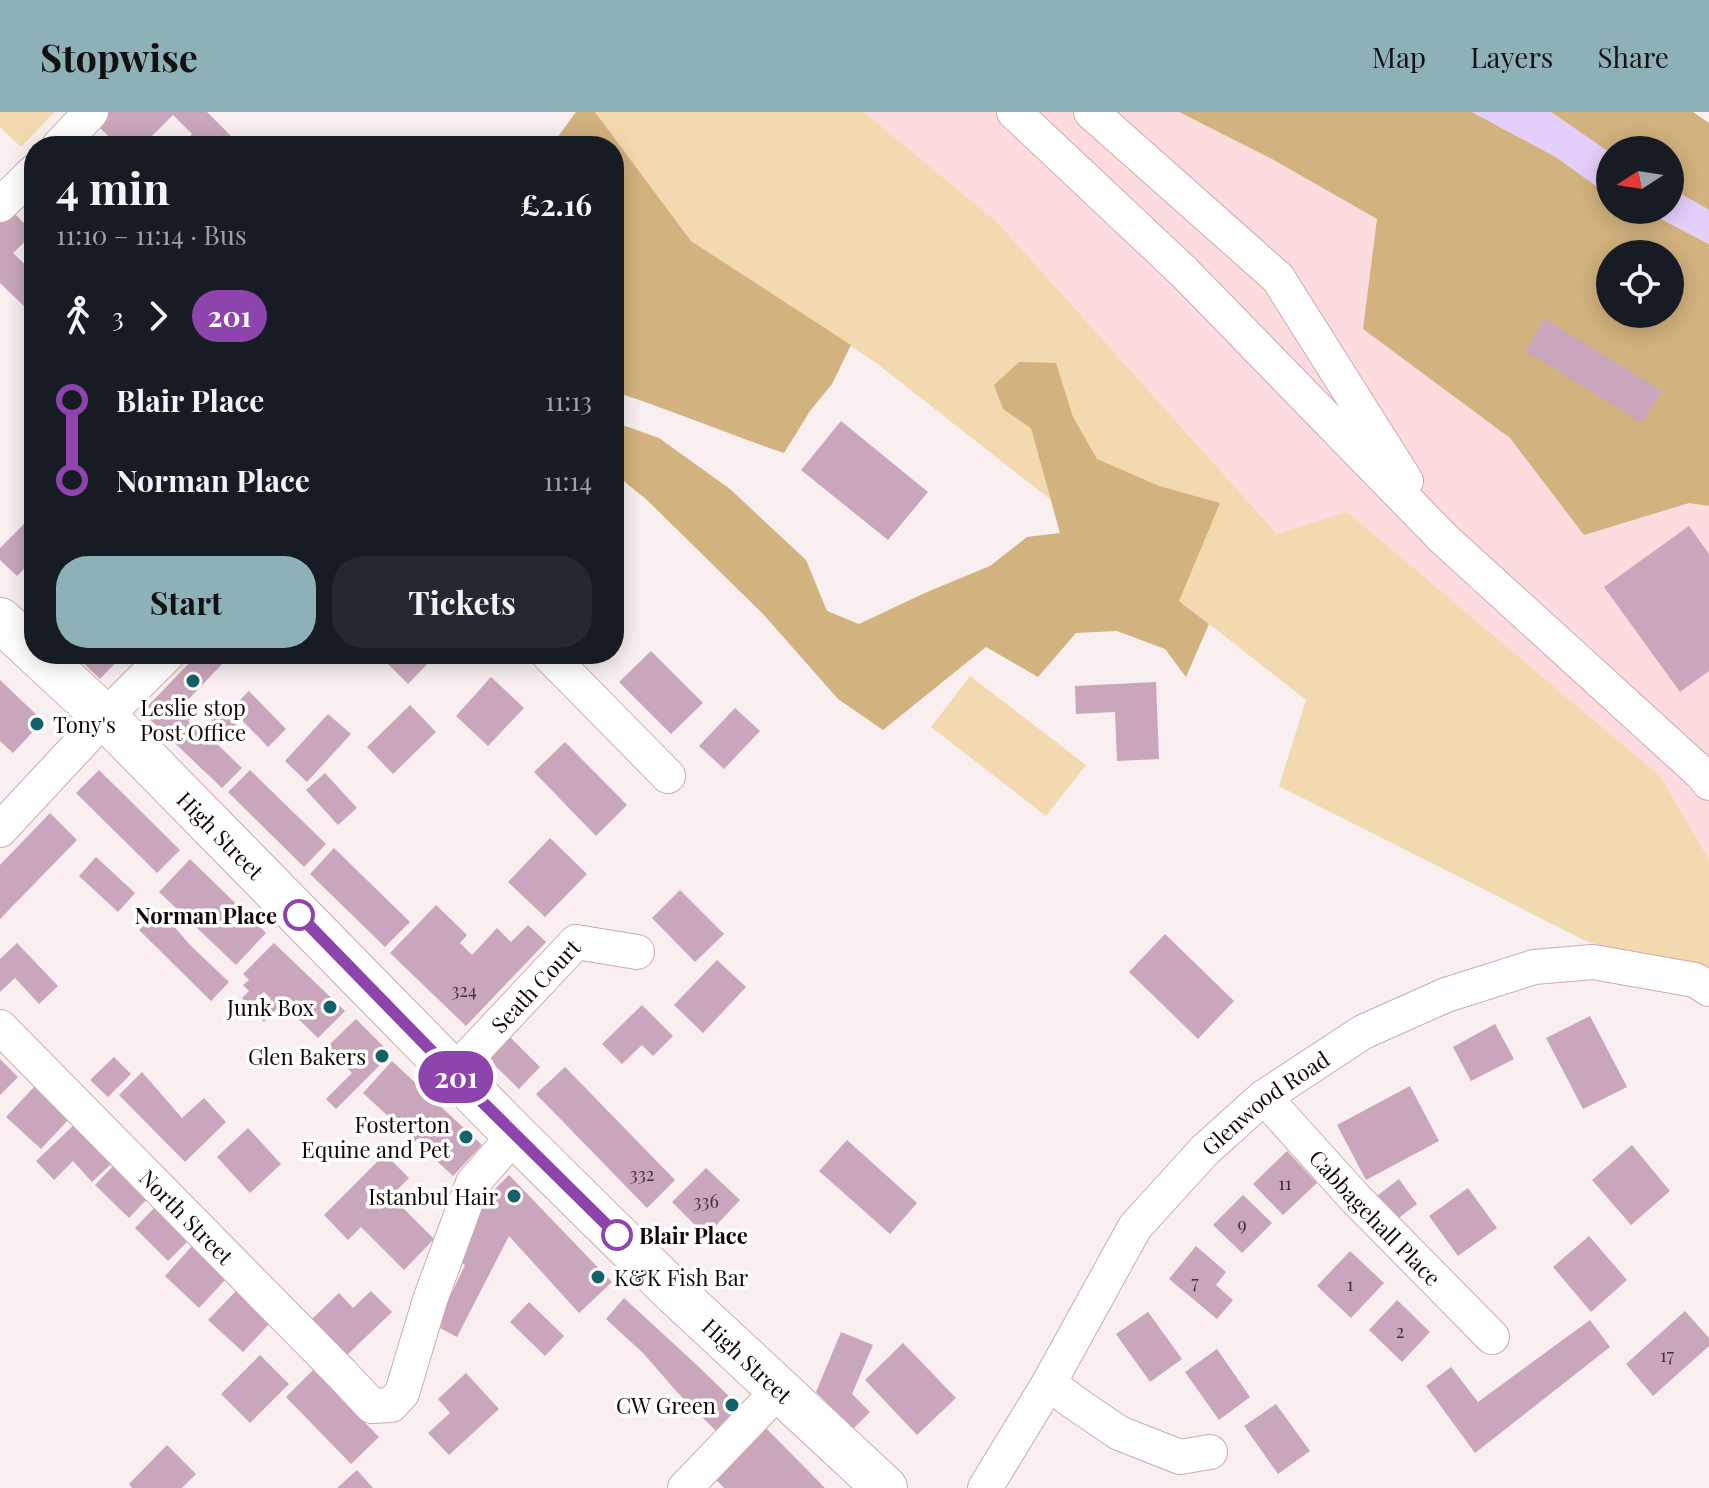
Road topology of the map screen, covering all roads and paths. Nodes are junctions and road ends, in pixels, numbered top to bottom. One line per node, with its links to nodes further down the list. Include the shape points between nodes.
1 (91, 112): 4 (street)
2 (1014, 112): 5 (street, via 1184,272)
3 (1091, 112): 5 (street, via 1278,278)
4 (68, 136)
5 (1443, 538): 13 (street)
6 (0, 620): 7 (main road, High Street)
7 (24, 641)
8 (49, 664): 11 (main road, High Street)
9 (158, 664): 11 (street)
10 (558, 664): 12 (street)
11 (105, 717): 14 (street); 18 (main road, High Street)
12 (668, 776)
13 (1709, 783)
14 (0, 830)
15 (637, 952): 18 (street, Seath Court, via 576,942)
16 (1709, 989): 19 (street, Glenwood Road, via 1695,980 1593,962 1534,967 1446,995 1363,1032)
17 (0, 1027): 20 (street, North Street, via 372,1406 391,1405 402,1393 473,1183)
18 (453, 1073): 20 (main road, High Street)
19 (1264, 1097): 21 (street, Cabbagehall Place); 22 (street, Glenwood Road, via 1205,1150 1135,1227)
20 (515, 1135): 23 (main road, High Street)
21 (1492, 1337)
22 (1049, 1383): 24 (street, via 1119,1433 1180,1457); 27 (street, Glenwood Road)
23 (779, 1390): 25 (street); 26 (main road, High Street)
24 (1210, 1452)
25 (685, 1488)
26 (885, 1488)
27 (985, 1488)

